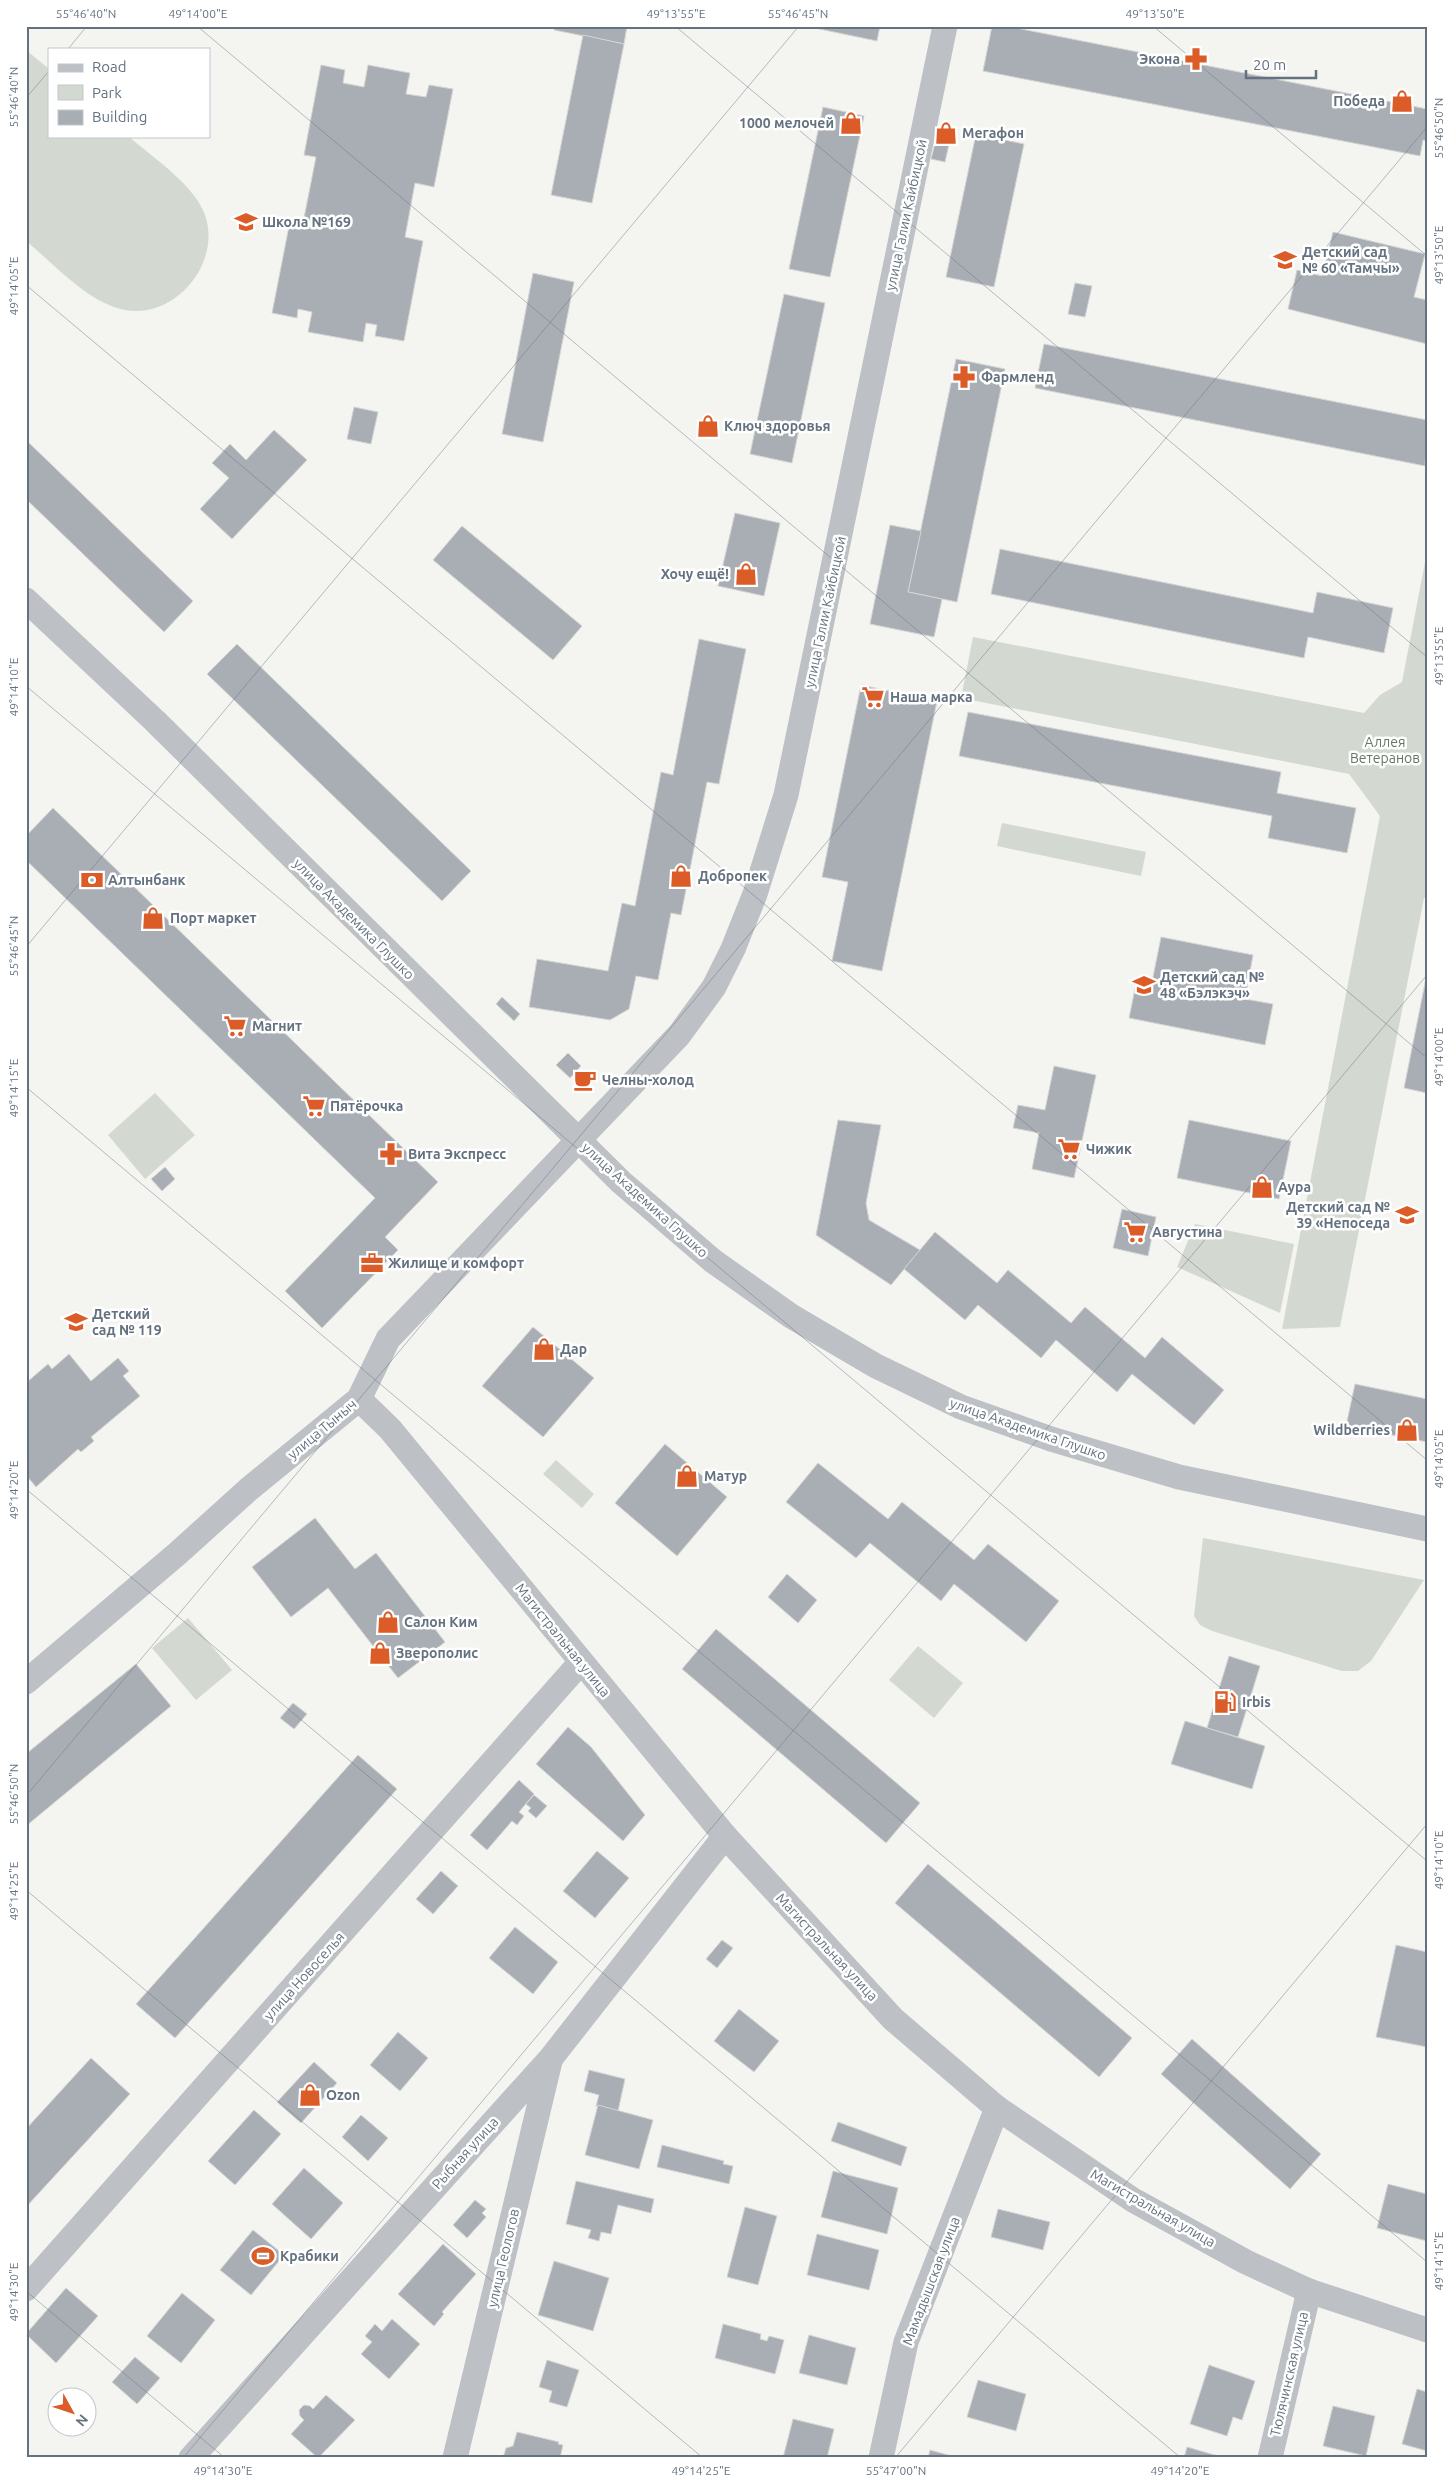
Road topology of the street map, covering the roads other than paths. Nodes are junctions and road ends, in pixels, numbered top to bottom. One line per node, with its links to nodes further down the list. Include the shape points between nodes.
1 (945, 26): 3 (street, улица Галии Кайбицкой, via 786,795 755,894 714,987 679,1034)
2 (26, 600): 3 (street, улица Академика Глушко, via 155,721)
3 (578, 1140): 4 (street, улица Тыныч, via 388,1339); 5 (street, улица Академика Глушко, via 713,1262 791,1316 876,1366 961,1407 1051,1439 1170,1474)
4 (359, 1399): 6 (street, Магистральная улица, via 390,1429); 7 (street, улица Тыныч, via 249,1489)
5 (1427, 1530)
6 (580, 1662): 8 (street, Магистральная улица); 11 (street, улица Новоселья)
7 (26, 1682)
8 (725, 1836): 9 (street, Рыбная улица); 10 (street, Магистральная улица, via 893,2019)
9 (551, 2058): 14 (street, Рыбная улица); 15 (street, улица Геологов)
10 (997, 2108): 12 (street, Магистральная улица, via 1133,2200 1246,2262); 16 (street, Мамадышская улица, via 906,2342)
11 (26, 2289)
12 (1309, 2291): 13 (street, Магистральная улица); 17 (street, Тюлячинская улица)
13 (1427, 2330)
14 (191, 2458)
15 (455, 2458)
16 (881, 2458)
17 (1270, 2458)

